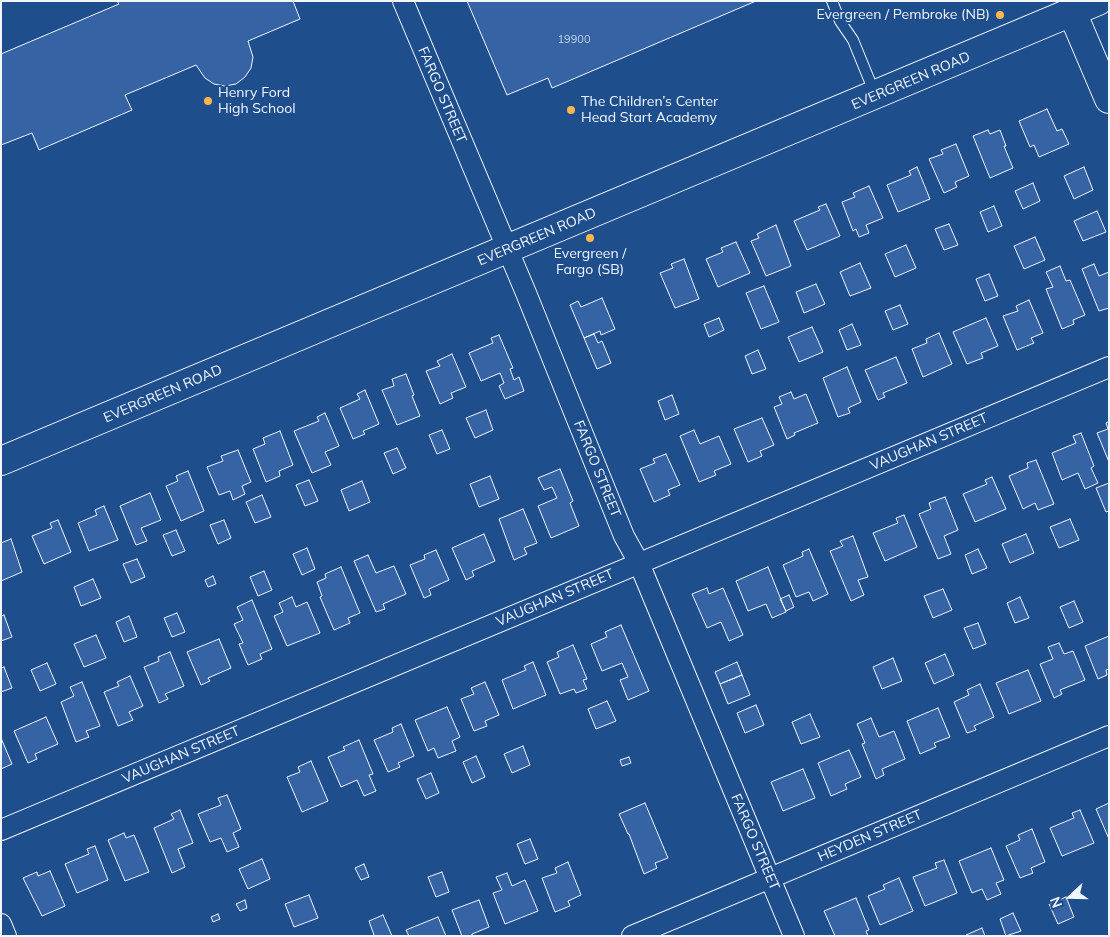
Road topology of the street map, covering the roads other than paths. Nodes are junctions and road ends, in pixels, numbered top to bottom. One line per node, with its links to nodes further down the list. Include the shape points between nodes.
1 (403, 1): 7 (street, FARGO STREET)
2 (832, 1): 5 (lane)
3 (1098, 1): 4 (street, EVERGREEN ROAD)
4 (1070, 7): 5 (street, EVERGREEN ROAD); 6 (street)
5 (876, 95): 7 (street, EVERGREEN ROAD)
6 (1109, 99)
7 (508, 250): 9 (street, EVERGREEN ROAD); 10 (street, FARGO STREET, via 624,536)
8 (1109, 367): 10 (street, VAUGHAN STREET)
9 (1, 461)
10 (639, 563): 12 (street, VAUGHAN STREET); 13 (street, FARGO STREET)
11 (1109, 736): 13 (street, HEYDEN STREET)
12 (1, 830)
13 (770, 878): 16 (street, HEYDEN STREET); 17 (street, FARGO STREET)
14 (1, 924): 15 (street)
15 (6, 936)
16 (632, 936)
17 (794, 936)

